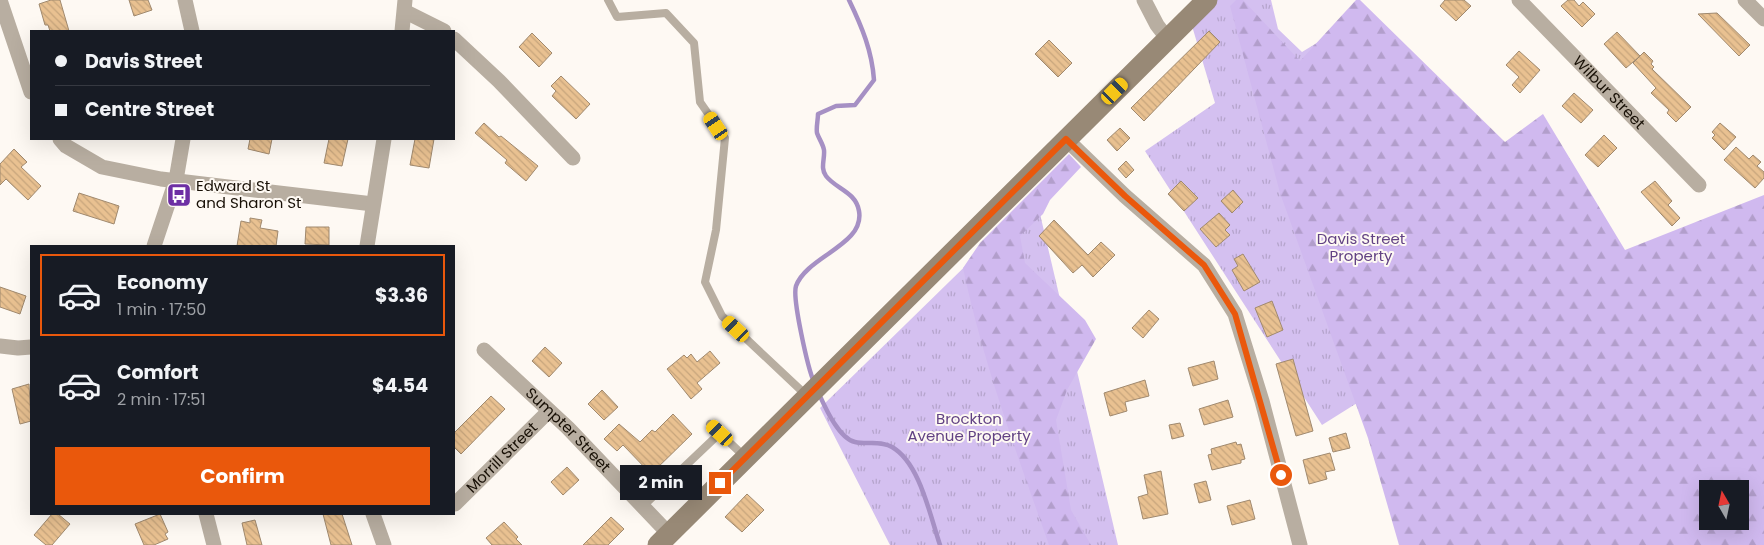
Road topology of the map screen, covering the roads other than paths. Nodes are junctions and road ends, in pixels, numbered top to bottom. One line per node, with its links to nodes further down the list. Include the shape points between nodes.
1 (0, 0): 15 (street)
2 (185, 0): 10 (street)
3 (608, 0): 29 (lane, via 617,17 666,13 694,43 700,102 725,138 716,230 705,282 722,316)
4 (1144, 0): 13 (street)
5 (1207, 0): 13 (main road)
6 (1519, 0): 22 (street, Wilbur Street)
7 (1745, 0): 9 (street)
8 (405, 6): 11 (street); 12 (street)
9 (1764, 18)
10 (192, 30)
11 (402, 30)
12 (442, 30)
13 (1168, 38): 16 (main road)
14 (455, 40): 20 (street)
15 (30, 89)
16 (1066, 139): 29 (main road); 41 (street, via 1204,265 1235,314)
17 (61, 140): 21 (street, via 102,168)
18 (184, 140): 21 (street)
19 (384, 140): 23 (street)
20 (573, 158)
21 (176, 180): 23 (street); 24 (street)
22 (1699, 185)
23 (373, 204): 25 (street)
24 (154, 245)
25 (367, 245)
26 (0, 346): 27 (street)
27 (30, 347)
28 (484, 350): 30 (street, Sumpter Street)
29 (813, 390): 33 (main road)
30 (549, 411): 34 (street, Morrill Street); 35 (street, Sumpter Street)
31 (710, 424): 32 (lane)
32 (720, 433): 33 (lane); 35 (lane)
33 (746, 458): 38 (main road)
34 (455, 504)
35 (642, 507): 38 (street, Sumpter Street)
36 (206, 515): 39 (street)
37 (373, 515): 40 (street)
38 (667, 540)
39 (214, 545)
40 (384, 545)
41 (1300, 545)

